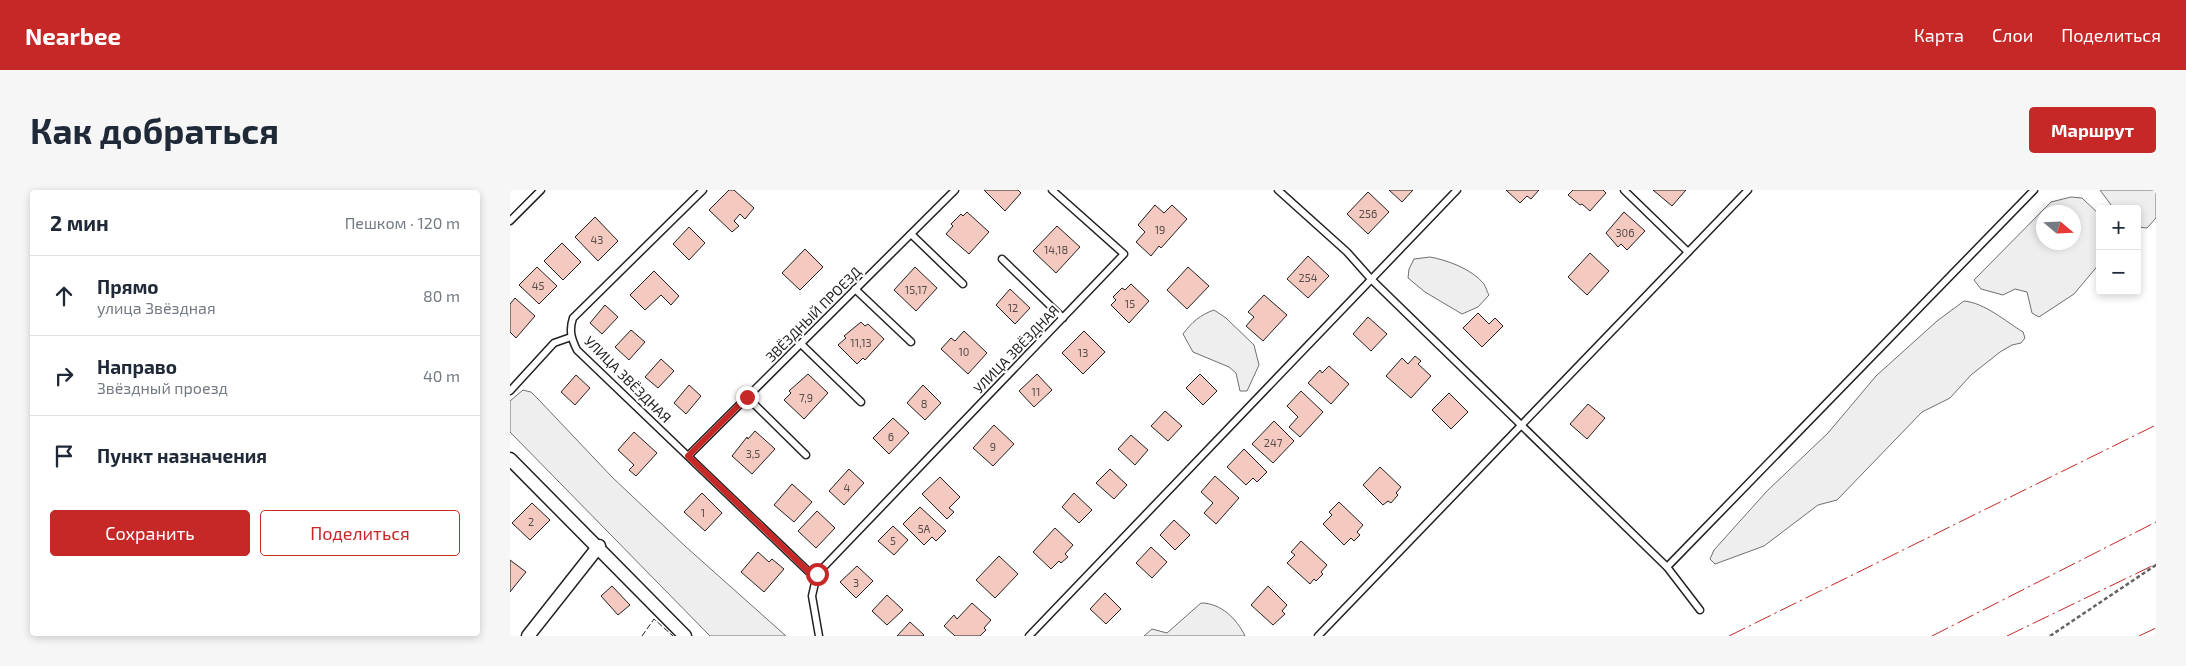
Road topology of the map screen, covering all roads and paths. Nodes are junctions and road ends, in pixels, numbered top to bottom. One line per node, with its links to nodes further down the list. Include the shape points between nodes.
1 (541, 190): 10 (lane)
2 (703, 190): 18 (lane, УЛИЦА ЗВЁЗДНАЯ, via 574,318 570,327)
3 (955, 190): 11 (lane, ЗВЁЗДНЫЙ ПРОЕЗД)
4 (1052, 190): 17 (lane, УЛИЦА ЗВЁЗДНАЯ, via 1124,254)
5 (1278, 190): 14 (lane, via 1347,252)
6 (1457, 190): 14 (lane)
7 (1624, 190): 12 (lane)
8 (1748, 190): 12 (lane)
9 (2034, 190): 30 (lane)
10 (510, 221)
11 (911, 234): 15 (lane); 16 (lane, ЗВЁЗДНЫЙ ПРОЕЗД)
12 (1688, 252): 24 (lane)
13 (1002, 259): 17 (lane)
14 (1371, 280): 24 (lane); 36 (lane)
15 (963, 284)
16 (855, 289): 19 (lane); 20 (lane, ЗВЁЗДНЫЙ ПРОЕЗД)
17 (1063, 318): 31 (lane, УЛИЦА ЗВЁЗДНАЯ)
18 (571, 337): 21 (lane, via 554,343); 26 (lane, УЛИЦА ЗВЁЗДНАЯ, via 577,350)
19 (911, 342)
20 (801, 344): 22 (lane, ЗВЁЗДНЫЙ ПРОЕЗД); 23 (lane)
21 (510, 391)
22 (747, 397): 25 (lane); 26 (lane, ЗВЁЗДНЫЙ ПРОЕЗД)
23 (861, 402)
24 (1521, 423): 30 (lane); 37 (lane)
25 (806, 455)
26 (688, 456): 31 (lane, УЛИЦА ЗВЁЗДНАЯ, via 810,573)
27 (510, 459): 28 (street)
28 (598, 546): 33 (street); 34 (street)
29 (2156, 565): 38 (path)
30 (1667, 566): 32 (lane)
31 (817, 574): 35 (lane, via 812,596)
32 (1700, 610)
33 (528, 636)
34 (685, 636)
35 (819, 636)
36 (1029, 636)
37 (1318, 636)
38 (2050, 636)

